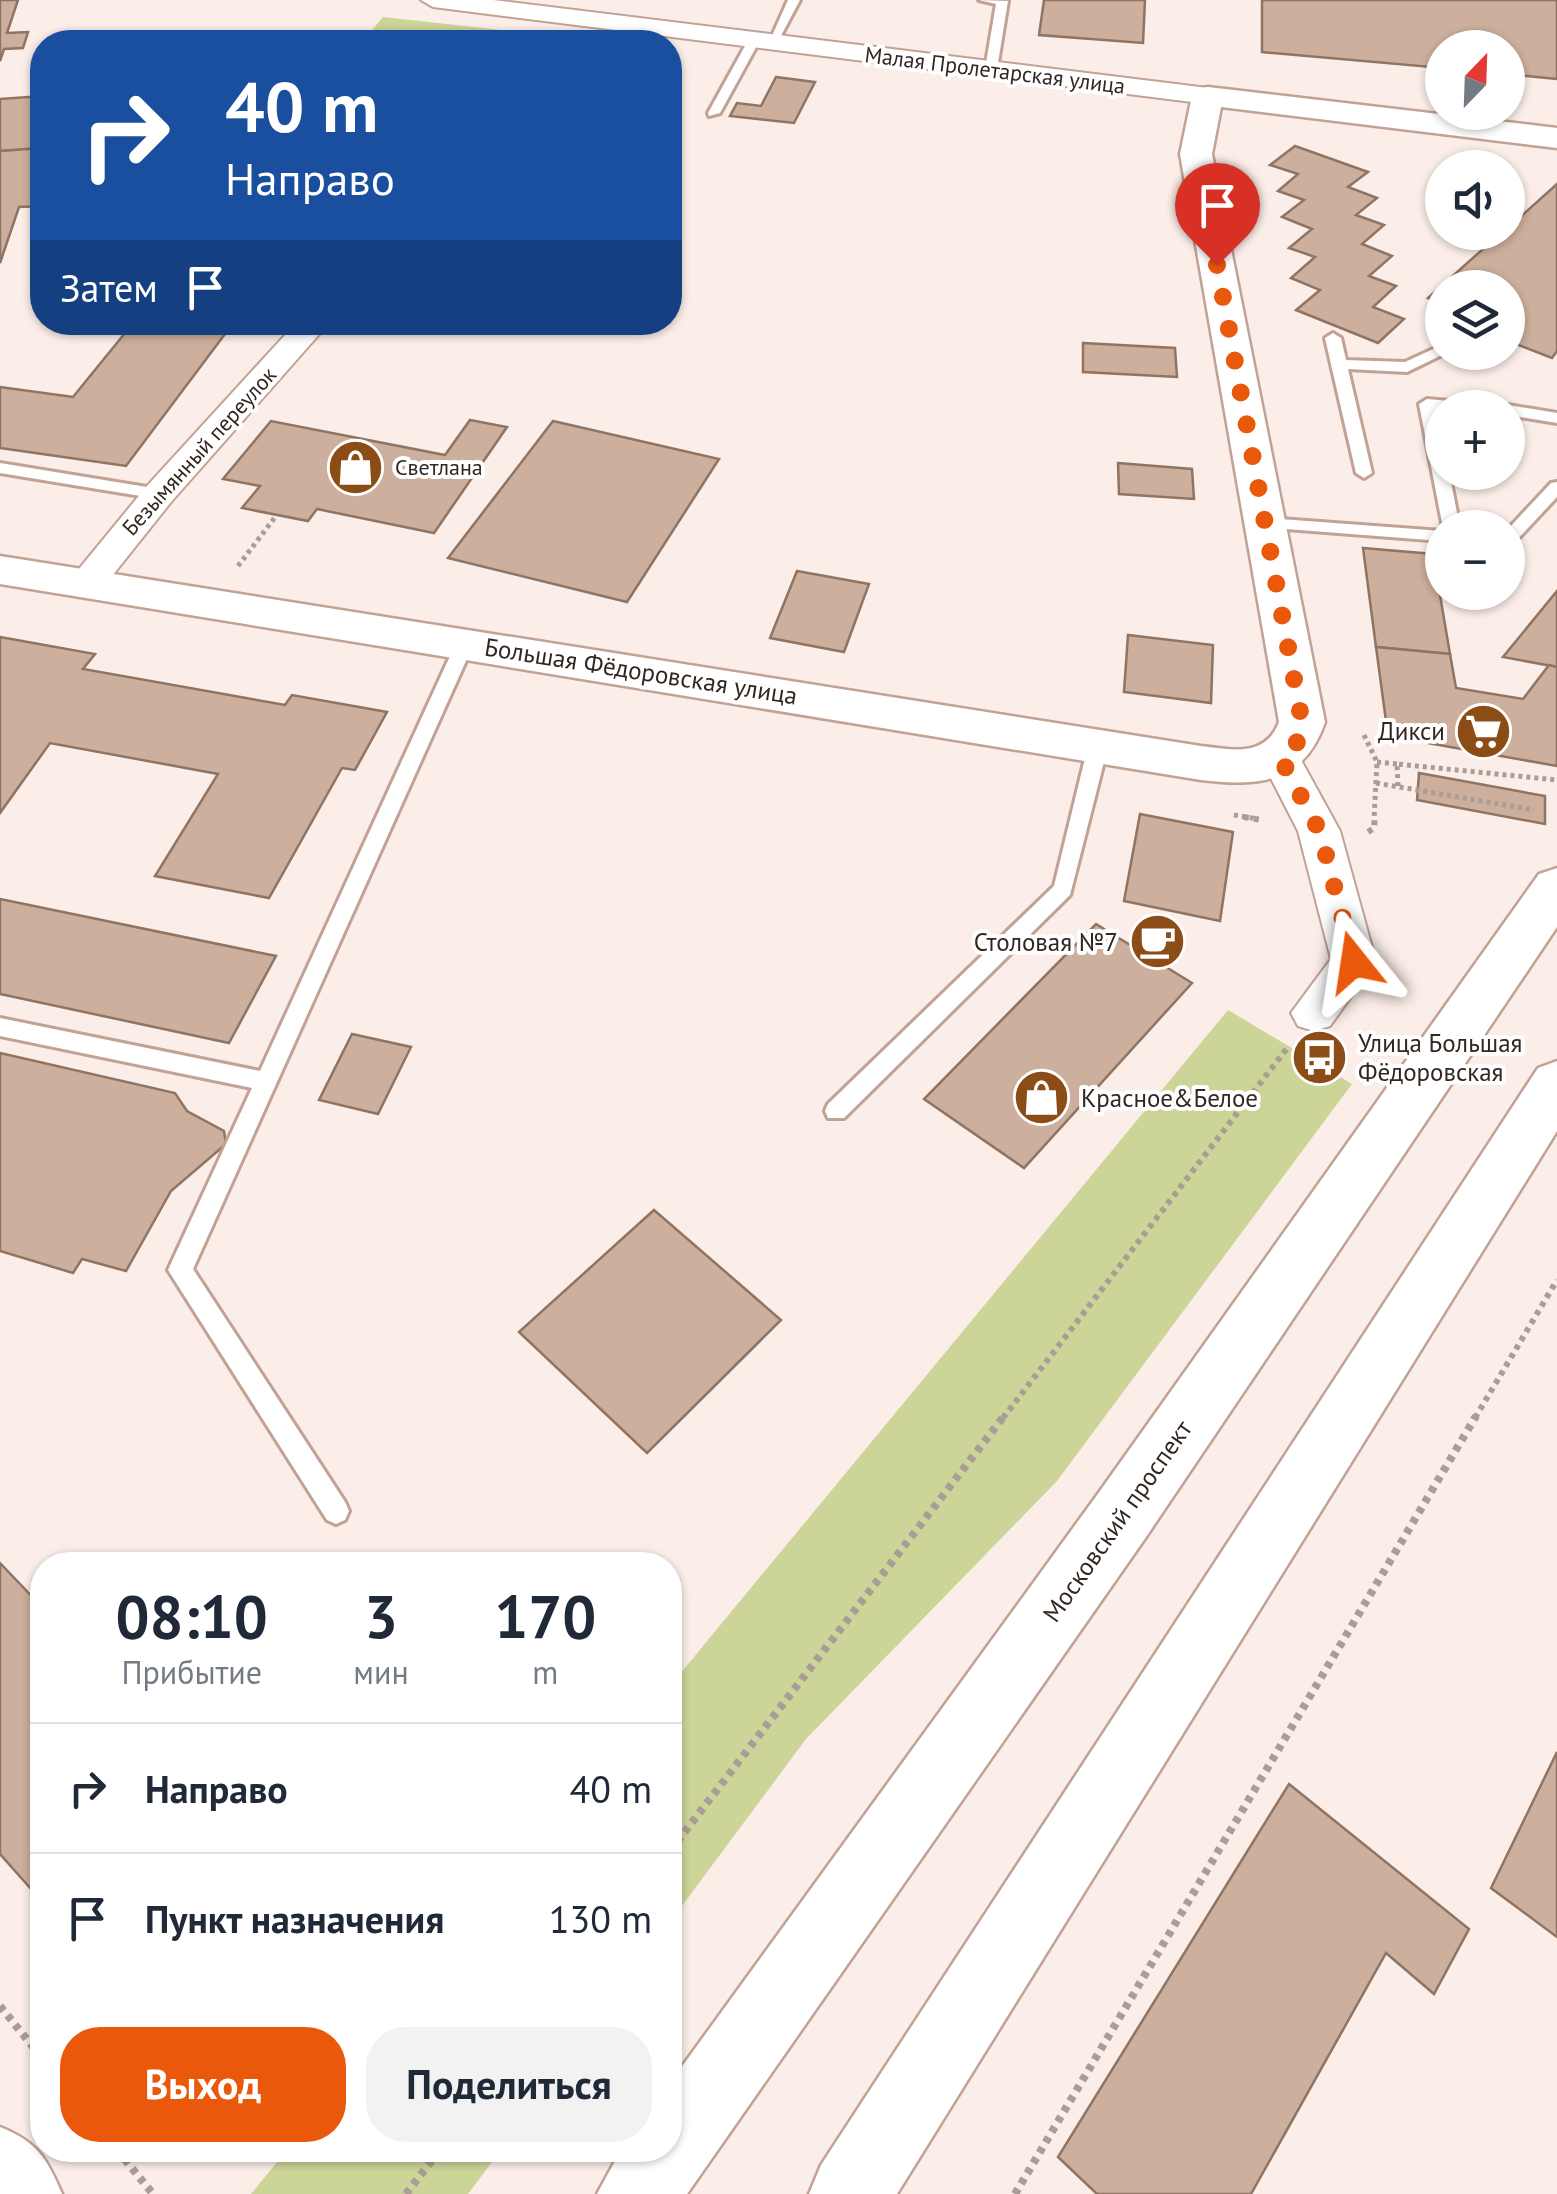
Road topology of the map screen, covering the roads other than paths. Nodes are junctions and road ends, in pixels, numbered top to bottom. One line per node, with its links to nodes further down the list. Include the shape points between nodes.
1 (433, 0): 4 (street, Малая Пролетарская улица)
2 (794, 0): 6 (lane)
3 (985, 0): 7 (lane, via 1002,1)
4 (674, 30)
5 (682, 31): 6 (street, Малая Пролетарская улица)
6 (763, 41): 7 (street, Малая Пролетарская улица); 9 (lane)
7 (991, 69): 8 (street, Малая Пролетарская улица)
8 (1208, 96): 10 (street, Малая Пролетарская улица); 22 (street, via 1196,154)
9 (714, 113)
10 (1557, 138)
11 (302, 335): 20 (street, Безымянный переулок)
12 (1333, 338): 14 (lane)
13 (1425, 358): 14 (lane, via 1407,367)
14 (1339, 364): 18 (lane)
15 (1525, 413): 16 (lane)
16 (1557, 418)
17 (0, 468): 20 (lane)
18 (1364, 472)
19 (1557, 486): 21 (lane)
20 (159, 494): 25 (street, Безымянный переулок)
21 (1525, 521)
22 (1265, 523): 23 (lane); 28 (street, via 1302,722 1298,741)
23 (1425, 535)
24 (0, 570): 25 (street, Большая Фёдоровская улица)
25 (87, 583): 26 (street, Большая Фёдоровская улица)
26 (464, 642): 27 (street, Большая Фёдоровская улица); 32 (lane)
27 (1098, 746): 28 (street, Большая Фёдоровская улица, via 1243,769); 34 (lane, via 1063,889)
28 (1281, 759): 30 (street, via 1320,832 1354,962)
29 (1557, 887): 36 (street, Московский проспект, via 1124,1514)
30 (1314, 1013)
31 (0, 1026): 32 (lane)
32 (265, 1081): 35 (lane, via 180,1270)
33 (1557, 1084): 41 (street)
34 (836, 1111)
35 (336, 1511)
36 (682, 2133)
37 (661, 2162): 40 (street, Московский проспект)
38 (0, 2168): 39 (street)
39 (21, 2194)
40 (638, 2194)
41 (850, 2194)

